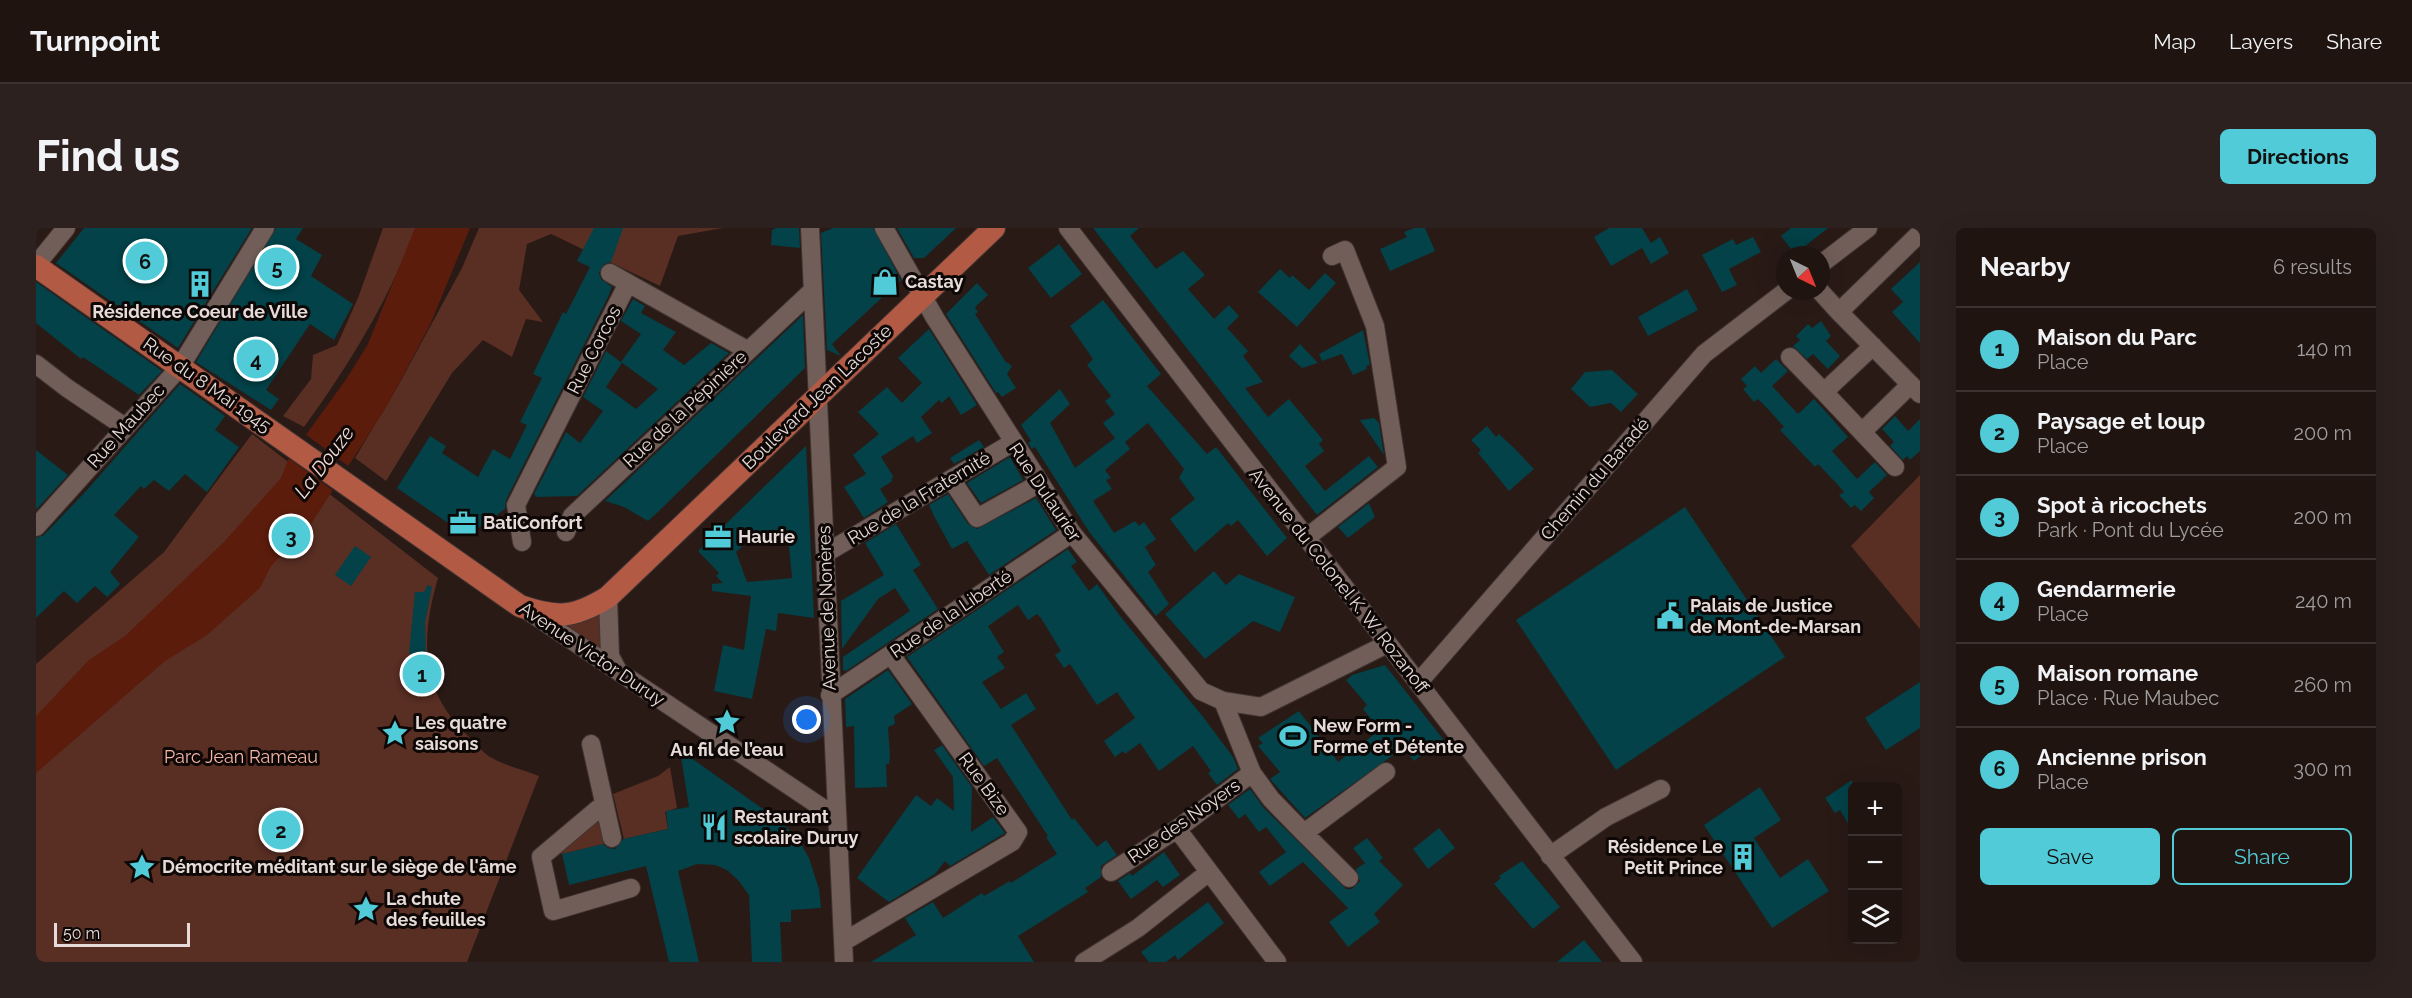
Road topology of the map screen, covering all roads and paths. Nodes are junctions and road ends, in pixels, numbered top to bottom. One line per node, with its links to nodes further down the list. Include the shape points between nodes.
1 (66, 228): 11 (street)
2 (265, 228): 23 (street, Rue Maubec)
3 (810, 228): 14 (street, Avenue de Nonères)
4 (884, 228): 15 (street, Rue Dulaurier)
5 (993, 228): 15 (main road, Boulevard Jean Lacoste)
6 (1068, 228): 37 (street, Avenue du Colonel K. W. Rozanoff)
7 (1868, 228): 10 (street)
8 (1920, 233): 18 (street)
9 (1332, 256): 37 (street, via 1345,250 1375,326 1397,467)
10 (1830, 257)
11 (36, 266): 23 (main road, Rue du 8 Mai 1945)
12 (610, 273): 13 (street)
13 (628, 283): 20 (street, Rue Corcos); 38 (street, Rue Corcos, via 516,505)
14 (812, 291): 20 (street, Rue de la Pépinière); 26 (street, Avenue de Nonères)
15 (923, 297): 26 (main road, Boulevard Jean Lacoste); 29 (street, Rue Dulaurier)
16 (1776, 299): 45 (street, Chemin du Baradé, via 1704,354)
17 (1828, 300): 18 (street)
18 (1839, 312): 19 (street)
19 (1873, 346): 24 (street); 25 (street)
20 (747, 350): 35 (street, Rue de la Pépinière, via 572,516)
21 (1790, 357): 25 (street)
22 (36, 364): 27 (street)
23 (180, 367): 27 (street, Rue Maubec); 33 (main road, Rue du 8 Mai 1945)
24 (1915, 389): 28 (street)
25 (1824, 392): 28 (street)
26 (816, 398): 39 (street, Avenue de Nonères); 40 (main road, Boulevard Jean Lacoste)
27 (125, 427): 34 (street, Rue Maubec)
28 (1862, 432): 30 (street)
29 (1012, 443): 31 (street, Rue de la Fraternité); 32 (street, Rue Dulaurier)
30 (1895, 467)
31 (951, 479): 32 (street, via 976,518); 39 (street, Rue de la Fraternité)
32 (1040, 483): 36 (street, Rue Dulaurier)
33 (350, 486): 41 (main road, Avenue Victor Duruy)
34 (36, 527)
35 (566, 532)
36 (1072, 533): 43 (street, Rue de la Liberté); 47 (street, Rue Dulaurier, via 1185,675 1201,691)
37 (1306, 538): 42 (street, Avenue du Colonel K. W. Rozanoff)
38 (522, 542)
39 (826, 553): 46 (street, Avenue de Nonères)
40 (608, 597): 41 (main road, Boulevard Jean Lacoste, via 588,610 561,615 546,615); 44 (street, via 610,656)
41 (520, 606): 44 (street, Avenue Victor Duruy)
42 (1387, 644): 45 (street, Avenue du Colonel K. W. Rozanoff); 47 (street, Rue Dulaurier, via 1261,707)
43 (891, 655): 46 (street, Rue de la Liberté); 62 (street, Rue Bize, via 1018,832 1011,842)
44 (618, 671): 53 (street, Avenue Victor Duruy)
45 (1419, 683): 57 (street, Avenue du Colonel K. W. Rozanoff)
46 (830, 695): 53 (street, Avenue de Nonères)
47 (1223, 701): 50 (street, Rue des Noyers)
48 (591, 744): 52 (street)
49 (1386, 772): 55 (street)
50 (1252, 773): 54 (street, Rue des Noyers); 55 (street)
51 (1661, 789): 57 (street, via 1606,817)
52 (604, 804): 56 (street); 61 (street, via 540,857 553,911)
53 (836, 817): 62 (street, Avenue de Nonères)
54 (1177, 829): 58 (street, Rue des Noyers); 59 (street)
55 (1304, 833): 60 (street)
56 (612, 838)
57 (1550, 856): 66 (street, Avenue du Colonel K. W. Rozanoff)
58 (1111, 872)
59 (1209, 872): 64 (street, via 1138,928); 65 (street)
60 (1349, 878)
61 (631, 888)
62 (843, 942): 63 (street, Avenue de Nonères)
63 (844, 962)
64 (1084, 962)
65 (1277, 962)
66 (1633, 962)

